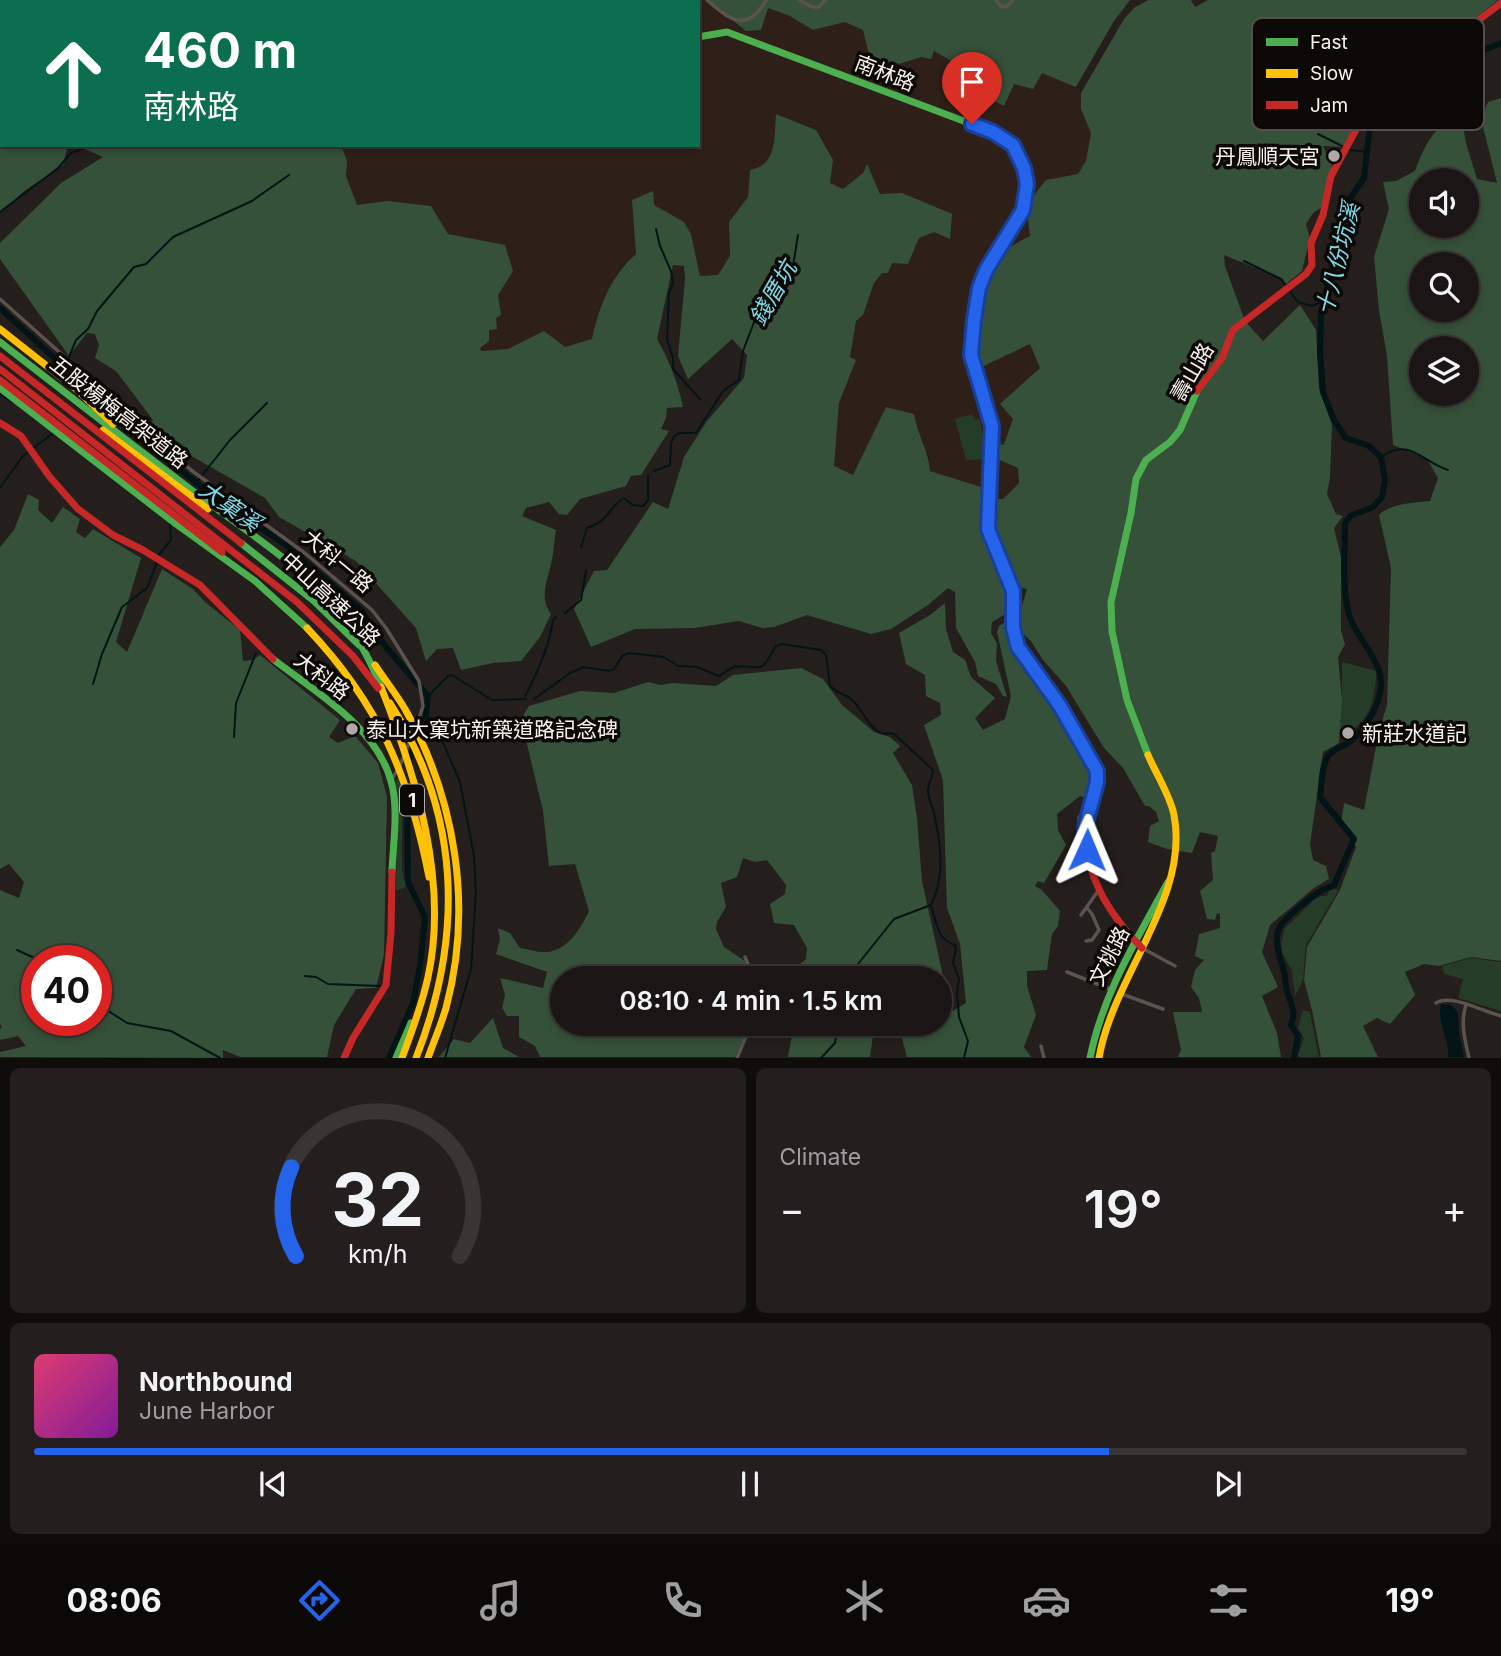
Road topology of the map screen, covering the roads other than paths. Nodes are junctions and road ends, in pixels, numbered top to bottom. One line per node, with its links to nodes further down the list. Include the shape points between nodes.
1 (707, 0): 2 (street, via 732,19 744,21 758,14)
2 (766, 0)
3 (799, 0): 4 (street, via 819,7)
4 (825, 0)
5 (996, 0): 6 (street, via 1002,7)
6 (1013, 0)
7 (1501, 2): 8 (main road, 壽山路)
8 (1480, 18)
9 (700, 37): 25 (main road, 南林路, via 727,32 982,128 1013,145 1024,168 1026,199 979,288 971,355 992,426 988,529 1013,591 1018,647 1095,765 1097,782)
10 (1356, 130): 26 (main road, 壽山路, via 1329,181 1324,215 1311,243 1312,265 1233,330 1180,430 1146,460 1136,479 1111,601 1112,631 1127,700 1173,811)
11 (0, 299): 24 (street, 大科一路, via 191,470 306,554 372,610 416,673 422,691 419,721)
12 (0, 329): 21 (main road, via 76,390)
13 (0, 342): 22 (main road, 五股楊梅高架道路 / 1)
14 (0, 351): 22 (main road, via 212,512)
15 (0, 356): 21 (main road, 中山高速公路 / 1)
16 (0, 369): 20 (main road, 中山高速公路 / 1)
17 (0, 380): 23 (main road)
18 (0, 390): 20 (main road, via 49,428); 23 (main road, 1)
19 (0, 424): 24 (main road, 大科路, via 17,432 78,509 200,585 269,656 351,720 378,754)
20 (187, 515): 50 (main road, 中山高速公路 / 1, via 325,626 376,685 420,757 442,836 448,912 440,982)
21 (217, 524): 51 (main road, 中山高速公路 / 1, via 343,628 389,683 428,751 446,802 459,880 451,984)
22 (261, 543): 49 (main road, 五股楊梅高架道路 / 1, via 329,598 359,639 392,717 422,812 434,877 433,935 429,977)
23 (262, 587): 48 (main road, 1, via 307,627 362,695 400,765 420,827 431,901 426,966 414,1017)
24 (391, 780): 47 (main road, 大科路, via 394,853 386,985)
25 (1089, 810): 27 (main road, via 1085,835); 27 (street, via 1079,817 1079,841 1070,865)
26 (1175, 842): 28 (main road, 文桃路)
27 (1089, 865): 29 (main road)
28 (1172, 875): 33 (main road, 文桃路); 34 (main road, 文桃路, via 1162,909)
29 (1098, 891): 30 (street); 33 (main road)
30 (1087, 908): 31 (street); 32 (street, via 1099,930)
31 (1081, 915)
32 (1086, 941)
33 (1135, 941): 34 (main road); 39 (main road, 文桃路)
34 (1142, 948): 37 (street); 40 (main road, 文桃路)
35 (745, 957): 36 (street)
36 (749, 966)
37 (1175, 966)
38 (1067, 972): 39 (street)
39 (1110, 989): 54 (main road, 文桃路)
40 (1119, 993): 43 (street); 55 (main road, 文桃路)
41 (1436, 1003): 42 (street, via 1445,999)
42 (1466, 1005): 44 (street); 56 (street, via 1463,1017)
43 (1163, 1009)
44 (1501, 1016)
45 (746, 1036): 52 (street)
46 (1041, 1046): 53 (street)
47 (344, 1058)
48 (396, 1058)
49 (402, 1058)
50 (416, 1058)
51 (428, 1058)
52 (737, 1058)
53 (1044, 1058)
54 (1090, 1058)
55 (1099, 1058)
56 (1469, 1058)

